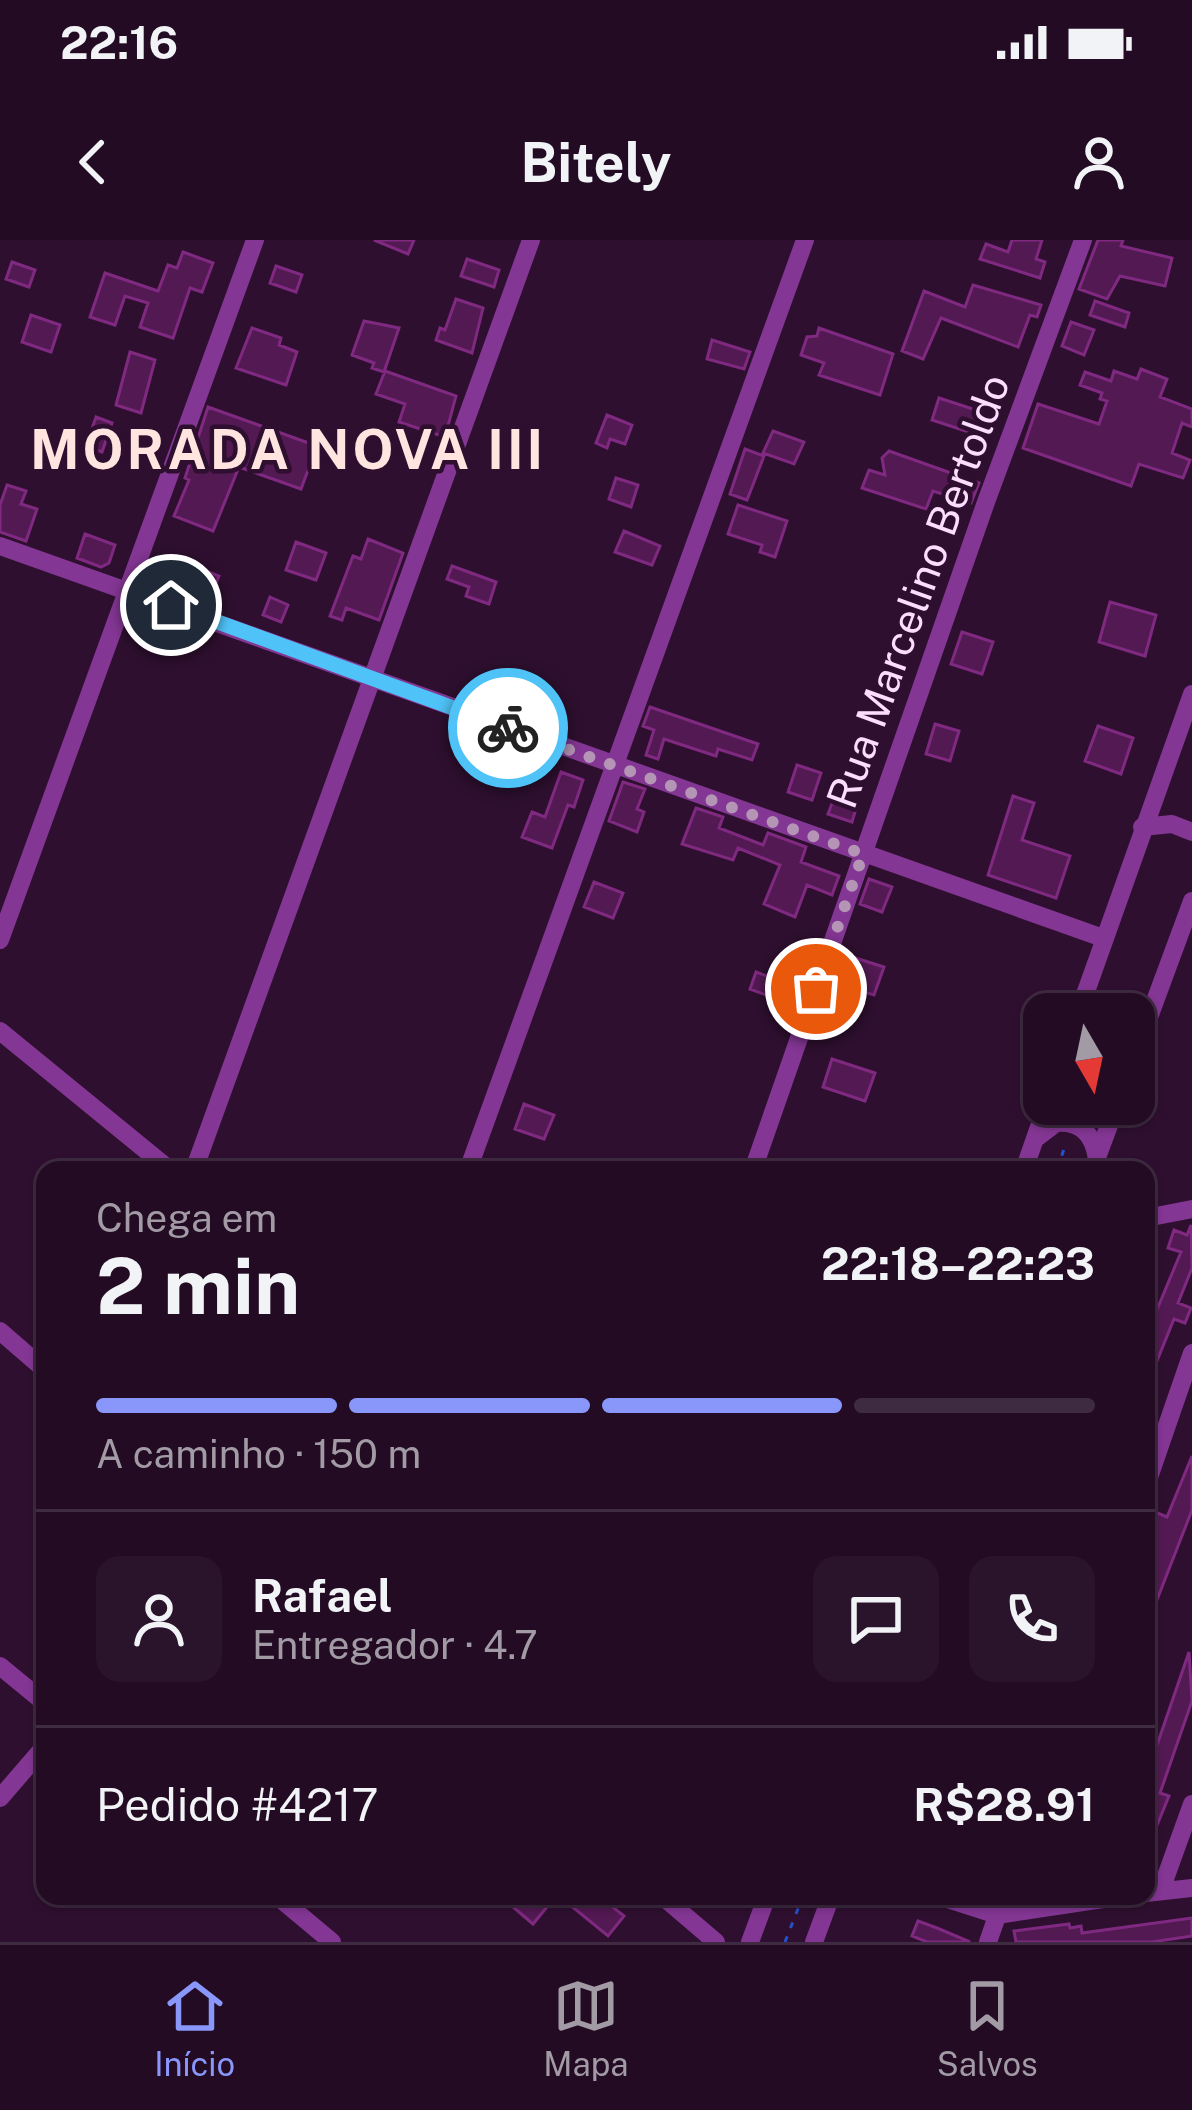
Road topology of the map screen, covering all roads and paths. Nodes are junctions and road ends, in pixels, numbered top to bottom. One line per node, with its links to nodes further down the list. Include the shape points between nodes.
1 (255, 240): 6 (street)
2 (531, 240): 7 (street)
3 (805, 240): 9 (street)
4 (1083, 240): 12 (street, Rua Marcelino Bertoldo)
5 (0, 546): 6 (street)
6 (130, 591): 7 (street); 15 (street)
7 (375, 678): 9 (street); 24 (street)
8 (1192, 694): 10 (street)
9 (612, 766): 12 (street); 25 (street)
10 (1142, 827): 11 (street); 14 (street)
11 (1192, 832)
12 (863, 854): 14 (street); 26 (street, Rua Marcelino Bertoldo)
13 (1192, 901): 17 (street)
14 (1102, 938): 16 (street)
15 (0, 940)
16 (1085, 993)
17 (1155, 1001)
18 (0, 1031): 23 (street)
19 (1040, 1125): 21 (street)
20 (1109, 1125): 30 (street)
21 (1035, 1138): 27 (street); 29 (street, via 1056,1123 1078,1125 1088,1133)
22 (1068, 1138): 28 (path)
23 (159, 1161)
24 (197, 1161)
25 (470, 1161)
26 (756, 1161)
27 (1027, 1161)
28 (1060, 1161)
29 (1093, 1161)
30 (1095, 1161)
31 (1192, 1209): 32 (street)
32 (1155, 1216)
33 (0, 1331): 35 (street)
34 (1192, 1353): 36 (street)
35 (36, 1362)
36 (1155, 1460)
37 (0, 1666): 38 (street)
38 (36, 1696)
39 (36, 1756): 40 (street)
40 (0, 1798)
41 (1192, 1804): 43 (street)
42 (1192, 1888): 44 (street)
43 (1155, 1889)
44 (1155, 1891)
45 (288, 1905): 51 (street)
46 (673, 1905): 52 (street)
47 (764, 1905): 53 (street)
48 (799, 1905): 54 (path)
49 (828, 1905): 55 (street)
50 (1000, 1905): 56 (street)
51 (332, 1942)
52 (716, 1942)
53 (750, 1942)
54 (785, 1942)
55 (814, 1942)
56 (988, 1942)

